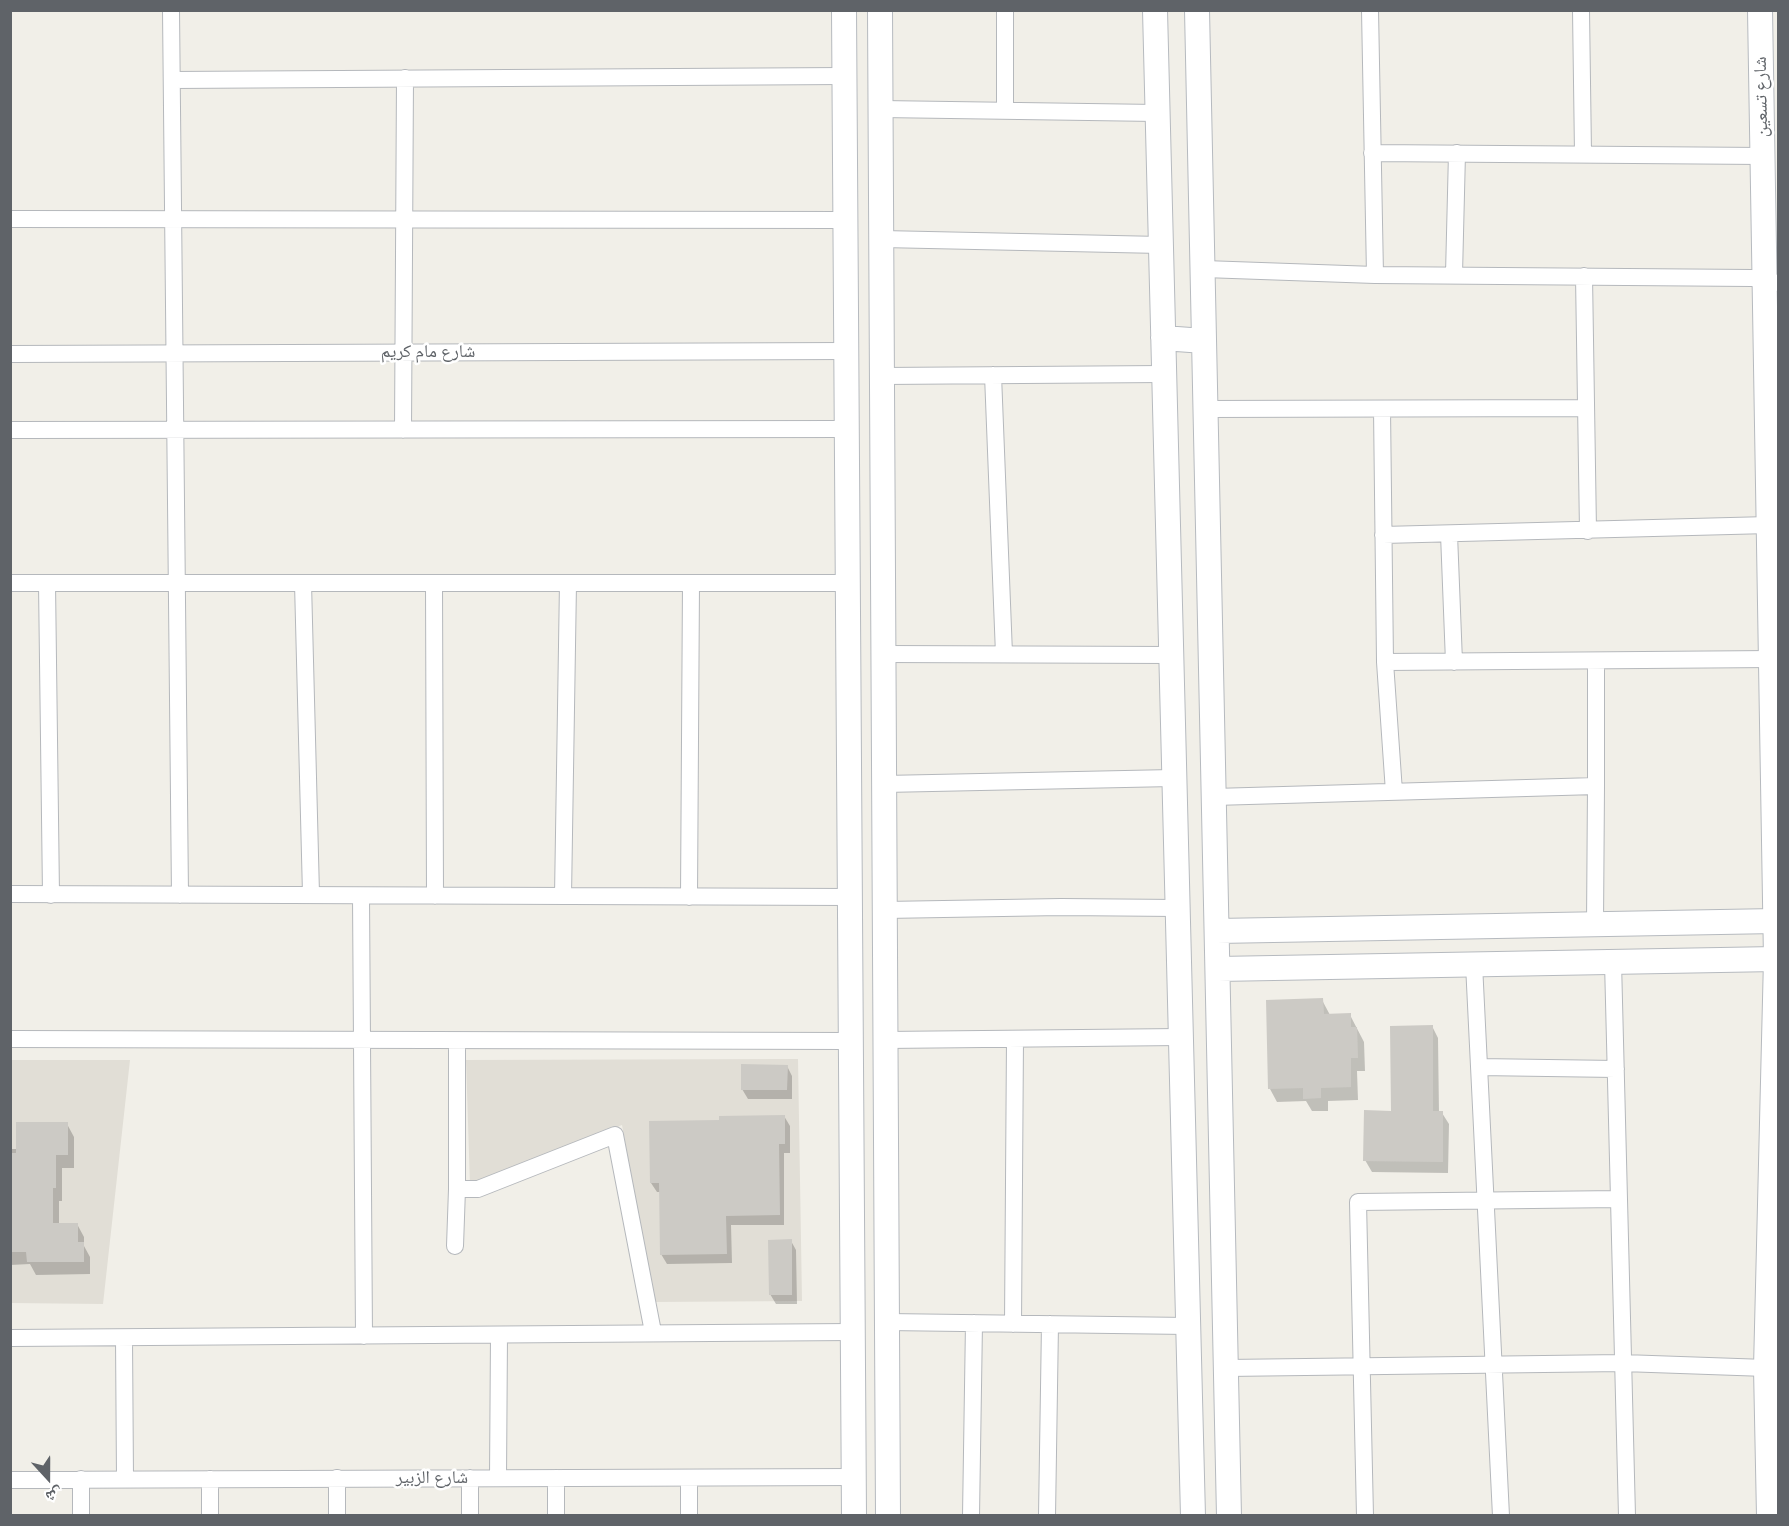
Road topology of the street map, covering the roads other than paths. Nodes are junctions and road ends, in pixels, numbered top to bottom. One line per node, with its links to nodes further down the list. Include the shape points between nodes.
1 (171, 10): 12 (street)
2 (844, 10): 10 (street)
3 (880, 10): 13 (street)
4 (1005, 10): 14 (street)
5 (1155, 10): 15 (street)
6 (1197, 10): 26 (street)
7 (1370, 10): 16 (street)
8 (1581, 10): 18 (street)
9 (1760, 10): 19 (street, شارع تسعين)
10 (844, 76): 11 (street); 23 (street)
11 (405, 78): 12 (street); 22 (street)
12 (172, 80): 21 (street)
13 (881, 109): 14 (street); 24 (street)
14 (1005, 111): 15 (street)
15 (1157, 113): 25 (street)
16 (1372, 153): 17 (street); 28 (street)
17 (1457, 153): 18 (street); 27 (street)
18 (1583, 154): 19 (street)
19 (1763, 156): 30 (street, شارع تسعين)
20 (10, 219): 21 (street)
21 (173, 219): 22 (street); 35 (street)
22 (404, 219): 23 (street); 34 (street)
23 (845, 220): 33 (street)
24 (882, 239): 25 (street); 39 (street)
25 (1161, 245): 31 (street)
26 (1204, 269): 28 (street); 32 (street)
27 (1454, 274): 28 (street); 29 (street)
28 (1375, 275)
29 (1584, 276): 30 (street); 41 (street)
30 (1772, 281): 47 (street, شارع تسعين)
31 (1163, 338): 32 (street); 37 (street)
32 (1204, 341): 42 (street)
33 (846, 351): 34 (street, شارع مام كريم); 43 (street)
34 (403, 352): 35 (street, شارع مام كريم); 46 (street)
35 (175, 353): 36 (street, شارع مام كريم); 45 (street)
36 (10, 354)
37 (1164, 374): 38 (street); 61 (street)
38 (993, 375): 39 (street); 60 (street)
39 (882, 376): 59 (street)
40 (1382, 408): 41 (street); 42 (street); 50 (street)
41 (1586, 408): 48 (street)
42 (1206, 409): 72 (street)
43 (847, 429): 46 (street); 58 (street)
44 (10, 430): 45 (street)
45 (176, 430): 46 (street); 53 (street)
46 (403, 430)
47 (1769, 525): 48 (street); 62 (street, شارع تسعين)
48 (1588, 531): 49 (street)
49 (1449, 534): 50 (street); 64 (street)
50 (1383, 536): 63 (street)
51 (10, 583): 52 (street)
52 (48, 583): 53 (street); 75 (street)
53 (177, 583): 54 (street); 76 (street)
54 (303, 583): 55 (street); 74 (street)
55 (434, 583): 56 (street); 78 (street)
56 (568, 583): 57 (street); 79 (street)
57 (691, 583): 58 (street); 80 (street)
58 (848, 583): 66 (street)
59 (884, 654): 60 (street); 67 (street)
60 (1004, 654): 61 (street)
61 (1170, 655): 68 (street)
62 (1772, 659): 65 (street); 85 (street, شارع تسعين)
63 (1385, 662): 64 (street); 71 (street)
64 (1454, 662): 65 (street)
65 (1596, 662): 70 (street)
66 (849, 725): 67 (street); 81 (street)
67 (884, 725): 69 (street)
68 (1173, 778): 69 (street); 82 (street)
69 (884, 784): 83 (street)
70 (1596, 786): 71 (street); 86 (street)
71 (1394, 792): 72 (street)
72 (1214, 797): 88 (street)
73 (10, 894): 75 (street)
74 (311, 894): 76 (street); 77 (street)
75 (51, 895): 76 (street)
76 (180, 895)
77 (361, 896): 78 (street); 98 (street)
78 (435, 896): 79 (street)
79 (563, 896): 80 (street)
80 (689, 897): 81 (street)
81 (850, 897): 101 (street)
82 (1177, 908): 83 (street); 95 (street)
83 (885, 910): 99 (street)
84 (1740, 921): 85 (street); 86 (street); 89 (street, via 1751,940)
85 (1776, 921): 90 (street, شارع تسعين)
86 (1594, 924): 87 (street)
87 (1514, 926): 88 (street); 93 (street)
88 (1217, 931): 94 (street)
89 (1741, 959): 90 (street); 91 (street)
90 (1776, 959): 107 (street, شارع تسعين)
91 (1613, 962): 93 (street); 103 (street)
92 (1474, 964): 93 (street); 94 (street); 102 (street)
93 (1515, 964)
94 (1218, 969): 124 (street)
95 (1180, 1037): 97 (street); 114 (street)
96 (10, 1039): 98 (street)
97 (1015, 1039): 99 (street); 112 (street)
98 (362, 1040): 100 (street); 118 (street)
99 (885, 1040): 110 (street)
100 (457, 1041): 101 (street); 104 (street)
101 (850, 1041): 116 (street)
102 (1479, 1067): 103 (street); 106 (street)
103 (1616, 1070): 105 (street)
104 (457, 1189): 108 (street); 115 (street, via 478,1189 615,1135)
105 (1619, 1199): 106 (street); 121 (street)
106 (1485, 1200): 122 (street); 123 (street, via 1358,1202)
107 (1771, 1225): 109 (street); 125 (street, شارع تسعين)
108 (455, 1246)
109 (1779, 1294)
110 (887, 1322): 111 (street); 145 (street)
111 (974, 1323): 112 (street); 146 (street)
112 (1012, 1324): 113 (street)
113 (1050, 1324): 114 (street); 147 (street)
114 (1188, 1326): 127 (street)
115 (653, 1332): 116 (street); 117 (street)
116 (852, 1332): 126 (street)
117 (499, 1335): 118 (street); 129 (street)
118 (364, 1336): 120 (street)
119 (10, 1338): 120 (street)
120 (124, 1338): 134 (street)
121 (1623, 1363): 122 (street); 125 (street); 152 (street)
122 (1493, 1365): 123 (street); 151 (street)
123 (1363, 1366): 124 (street); 150 (street)
124 (1226, 1368): 132 (street)
125 (1766, 1368): 153 (street, شارع تسعين)
126 (853, 1477): 131 (street, شارع الزبير); 144 (street)
127 (1192, 1477): 132 (street); 148 (street)
128 (470, 1478): 129 (street, شارع الزبير); 136 (street, شارع الزبير); 141 (street)
129 (498, 1478): 130 (street, شارع الزبير)
130 (556, 1478): 131 (street, شارع الزبير); 142 (street)
131 (689, 1478): 143 (street)
132 (1229, 1478): 149 (street)
133 (81, 1479): 134 (street, شارع الزبير); 137 (street, شارع الزبير); 138 (street)
134 (125, 1479): 135 (street, شارع الزبير)
135 (210, 1479): 136 (street, شارع الزبير); 139 (street)
136 (338, 1479): 140 (street)
137 (10, 1480)
138 (81, 1515)
139 (210, 1515)
140 (338, 1515)
141 (470, 1515)
142 (556, 1515)
143 (689, 1515)
144 (854, 1515)
145 (888, 1515)
146 (971, 1515)
147 (1047, 1515)
148 (1193, 1515)
149 (1229, 1515)
150 (1365, 1515)
151 (1501, 1515)
152 (1627, 1515)
153 (1769, 1515)

